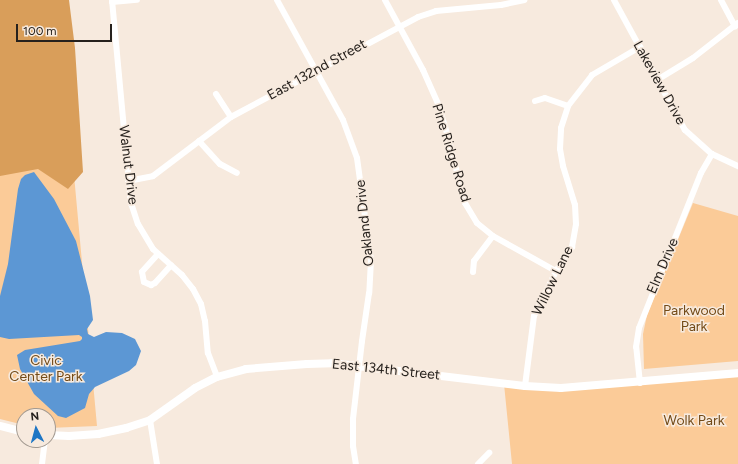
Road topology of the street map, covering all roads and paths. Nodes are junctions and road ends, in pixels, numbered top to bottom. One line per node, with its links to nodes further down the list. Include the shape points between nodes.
1 (138, 0): 7 (street)
2 (277, 0): 11 (street, Oakland Drive)
3 (385, 0): 9 (street, Pine Ridge Road)
4 (524, 0): 9 (street, East 132nd Street, via 501,5 436,11)
5 (614, 0): 10 (street, Lakeview Drive)
6 (721, 0): 8 (street)
7 (112, 1): 21 (street, Walnut Drive)
8 (736, 24): 12 (street, via 693,58)
9 (399, 26): 11 (street, East 132nd Street); 22 (street, Pine Ridge Road, via 438,104 465,203 477,223)
10 (640, 47): 12 (street, Lakeview Drive); 15 (street, Willow Lane, via 592,75)
11 (316, 71): 16 (street, East 132nd Street); 27 (street, Oakland Drive, via 343,120 357,158 364,202 371,260 370,293)
12 (657, 80): 18 (street, Lakeview Drive, via 685,130)
13 (216, 94): 16 (street)
14 (535, 101): 15 (street, via 545,98)
15 (568, 106): 25 (street, Willow Lane, via 561,128 560,149 575,205 576,224 572,247)
16 (231, 118): 17 (street, East 132nd Street)
17 (199, 140): 20 (street, via 220,164); 21 (street, East 132nd Street, via 153,176)
18 (712, 154): 19 (street, Lakeview Drive); 30 (street, Elm Drive, via 701,173 639,328 636,347)
19 (738, 166)
20 (237, 173)
21 (128, 181): 23 (street, Walnut Drive, via 131,203 138,224)
22 (493, 236): 25 (street, Pine Ridge Road); 26 (street, via 474,261)
23 (158, 254): 24 (street, Walnut Drive); 24 (street, via 142,272 144,282 151,285 155,283)
24 (171, 265): 29 (street, Walnut Drive, via 193,289 201,304 208,353)
25 (556, 271): 31 (street, Willow Lane, via 534,316)
26 (473, 272)
27 (360, 367): 29 (street, East 134th Street, via 332,363 307,364 246,369); 31 (street, East 134th Street); 40 (street, Oakland Drive, via 353,419)
28 (738, 373): 30 (street, East 134th Street)
29 (217, 377): 32 (street, East 134th Street, via 195,388)
30 (640, 383): 31 (street, East 134th Street, via 562,388)
31 (525, 386)
32 (150, 420): 35 (street, East 134th Street, via 98,434); 39 (street)
33 (0, 426): 34 (street)
34 (16, 430)
35 (56, 435)
36 (44, 448): 38 (street)
37 (489, 453): 41 (street)
38 (42, 464)
39 (157, 464)
40 (356, 464)
41 (478, 464)

